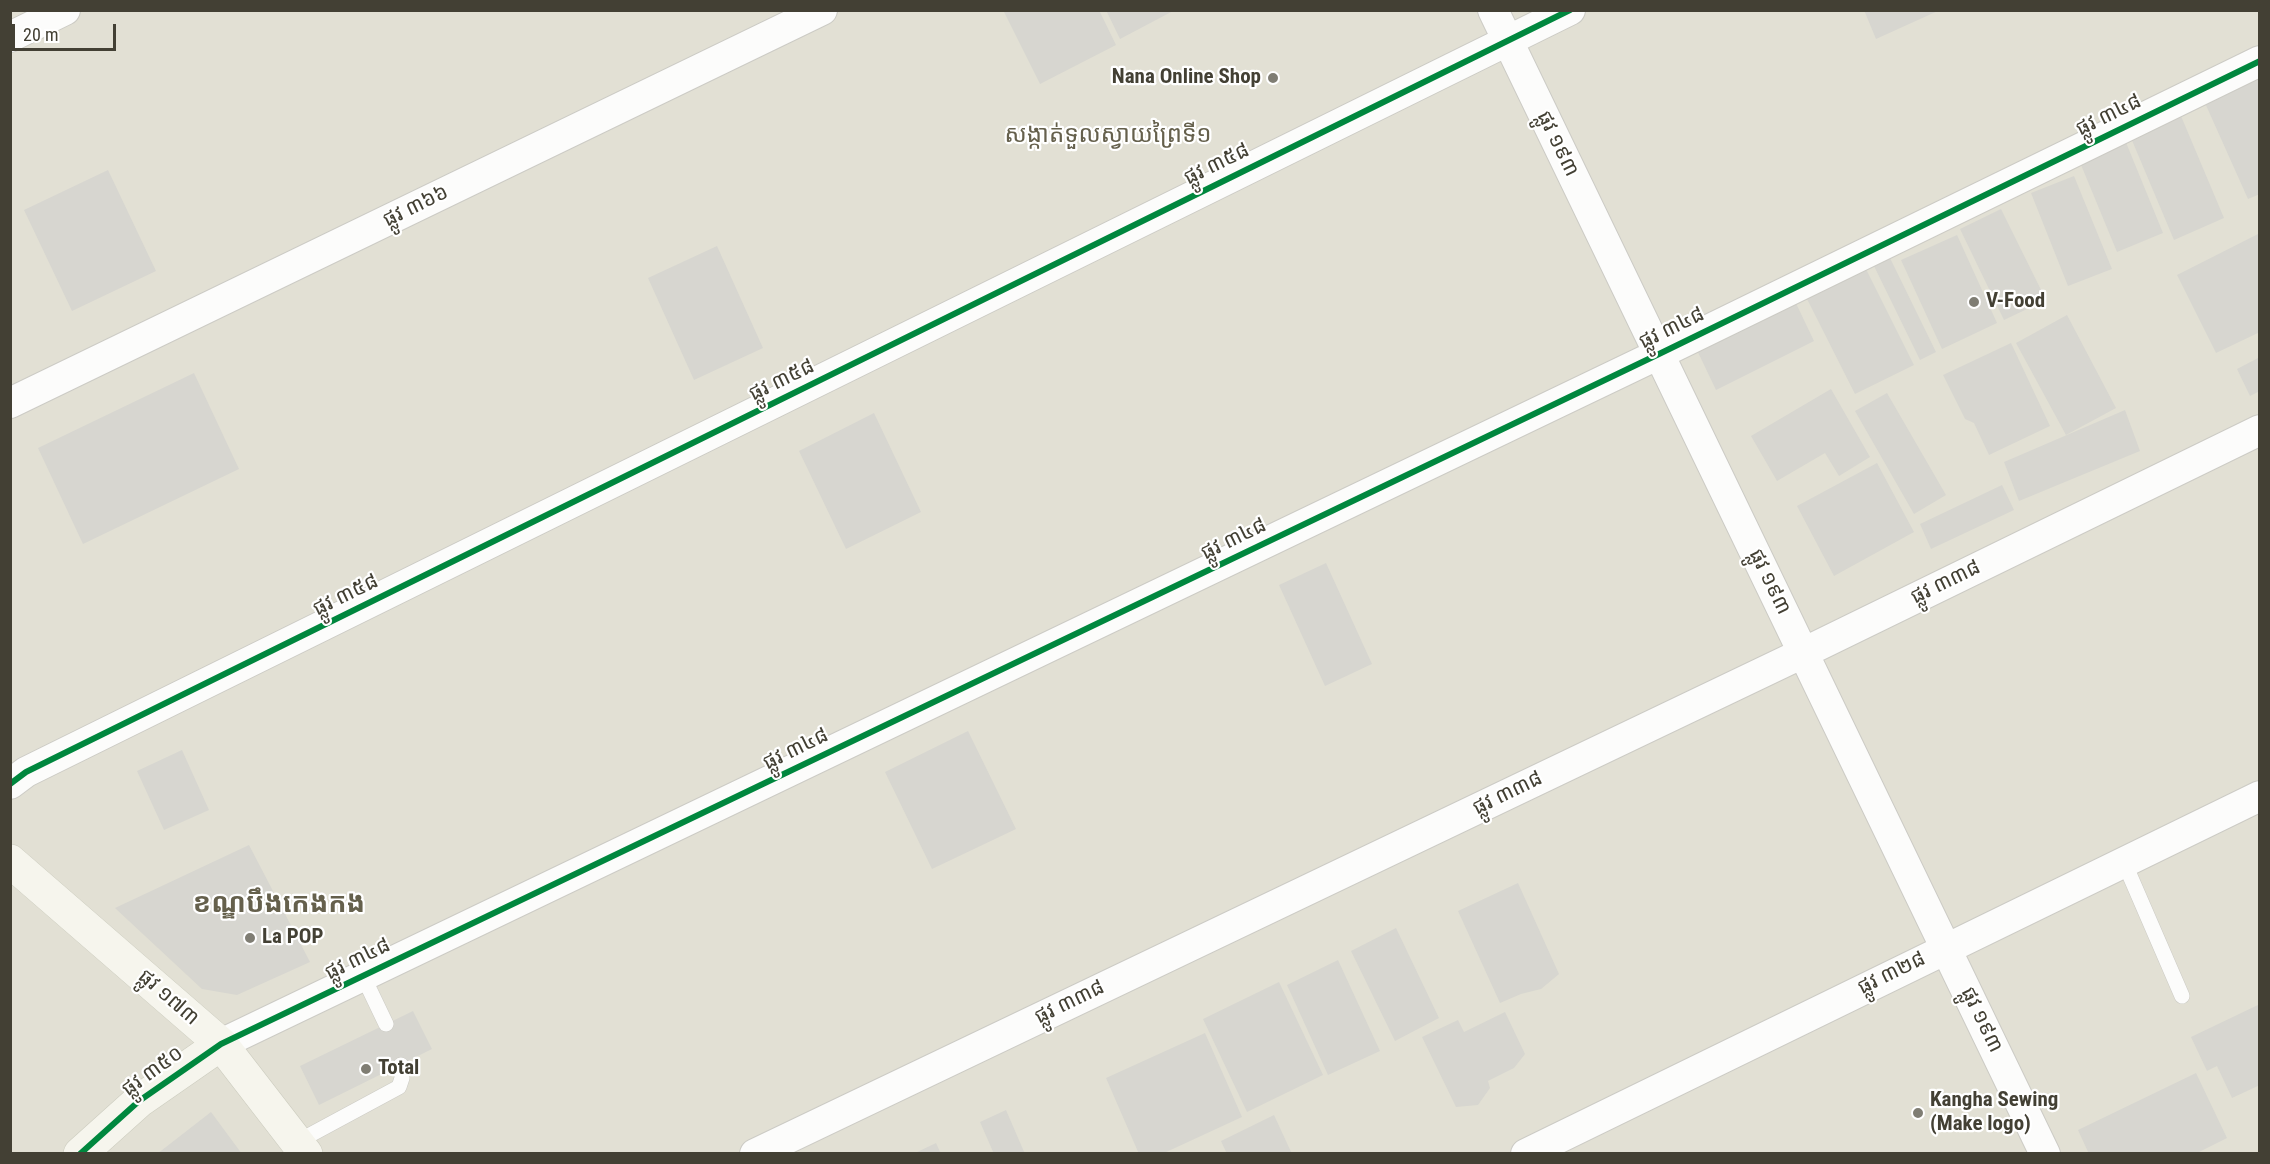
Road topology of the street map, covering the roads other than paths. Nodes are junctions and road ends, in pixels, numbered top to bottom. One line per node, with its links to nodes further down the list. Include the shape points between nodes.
1 (65, 10): 5 (street)
2 (822, 10): 9 (street, ផ្លូវ ៣៦៦)
3 (1493, 10): 6 (street, ផ្លូវ ១៩៣)
4 (1570, 10): 6 (street, ផ្លូវ ៣៥៨)
5 (10, 37)
6 (1507, 40): 8 (street, ផ្លូវ ១៩៣); 12 (street, ផ្លូវ ៣៥៨)
7 (2259, 62): 8 (street, ផ្លូវ ៣៤៨)
8 (1659, 354): 11 (street, ផ្លូវ ១៩៣); 17 (street, ផ្លូវ ៣៤៨)
9 (10, 403)
10 (2259, 430): 11 (street, ផ្លូវ ៣៣៨)
11 (1803, 653): 16 (street, ផ្លូវ ១៩៣); 24 (street, ផ្លូវ ៣៣៨)
12 (12, 779)
13 (2259, 796): 15 (street, ផ្លូវ ៣២៨)
14 (10, 861): 20 (street, ផ្លូវ ១៧៣)
15 (2124, 862): 16 (street, ផ្លូវ ៣២៨); 18 (lane)
16 (1946, 948): 25 (street, ផ្លូវ ៣២៨); 26 (street, ផ្លូវ ១៩៣)
17 (363, 976): 19 (lane); 20 (street, ផ្លូវ ៣៤៨)
18 (2182, 996)
19 (386, 1024)
20 (221, 1044): 22 (street, ផ្លូវ ១៧៣); 23 (street, ផ្លូវ ៣៥០, via 139,1101)
21 (401, 1065): 22 (lane, via 399,1087)
22 (302, 1148)
23 (80, 1154)
24 (755, 1154)
25 (1526, 1154)
26 (2045, 1154)

